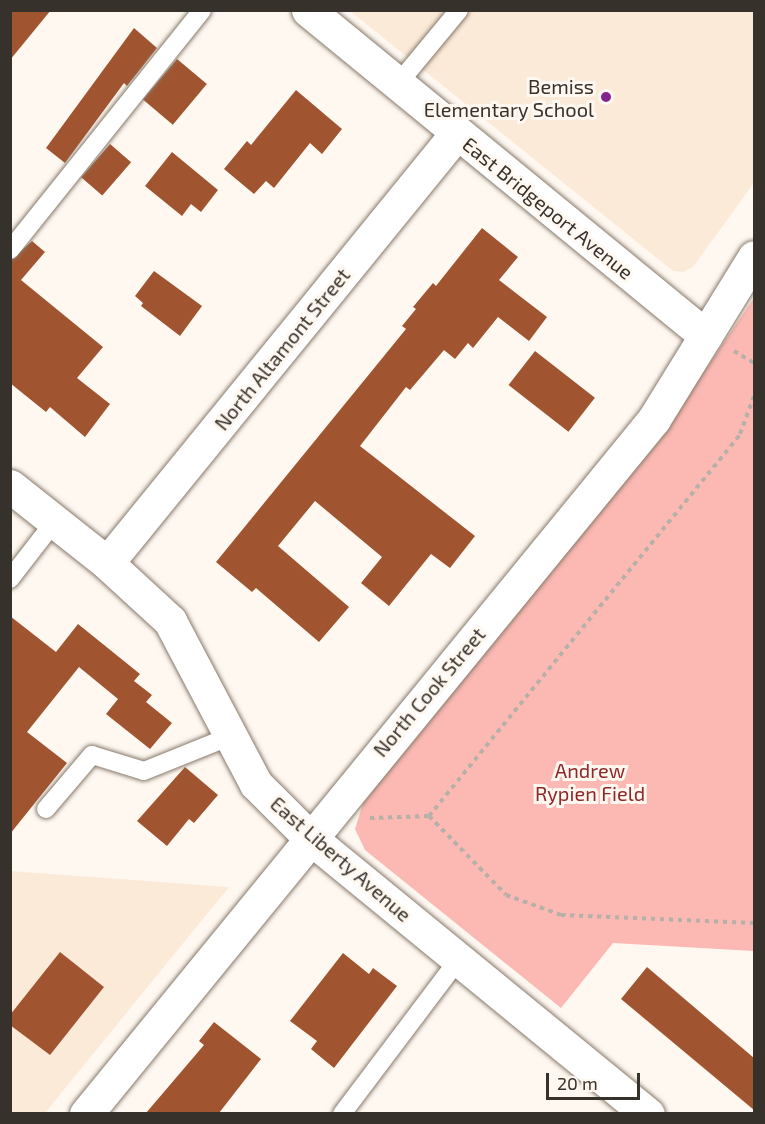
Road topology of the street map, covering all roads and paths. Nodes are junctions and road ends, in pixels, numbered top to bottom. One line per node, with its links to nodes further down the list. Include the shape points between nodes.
1 (202, 10): 6 (lane)
2 (459, 10): 4 (lane)
3 (323, 15): 4 (street, East Bridgeport Avenue)
4 (397, 85): 5 (street, East Bridgeport Avenue)
5 (456, 134): 8 (street, East Bridgeport Avenue); 12 (street, North Altamont Street)
6 (10, 250)
7 (754, 257): 8 (street, North Cook Street)
8 (706, 336): 18 (street, North Cook Street, via 654,419)
9 (754, 396): 16 (path, via 740,434)
10 (10, 486): 11 (street, East Liberty Avenue)
11 (55, 522): 12 (street, East Liberty Avenue); 13 (lane)
12 (107, 563): 14 (street, East Liberty Avenue, via 170,621)
13 (10, 579)
14 (231, 736): 15 (lane, via 144,771 92,755); 18 (street, East Liberty Avenue, via 256,784)
15 (46, 809)
16 (429, 816): 17 (path); 19 (path, via 506,895 561,915)
17 (364, 818)
18 (309, 837): 20 (street, East Liberty Avenue); 21 (street, North Cook Street)
19 (754, 923)
20 (459, 959): 22 (lane); 23 (street, East Liberty Avenue)
21 (86, 1113)
22 (342, 1113)
23 (648, 1113)

